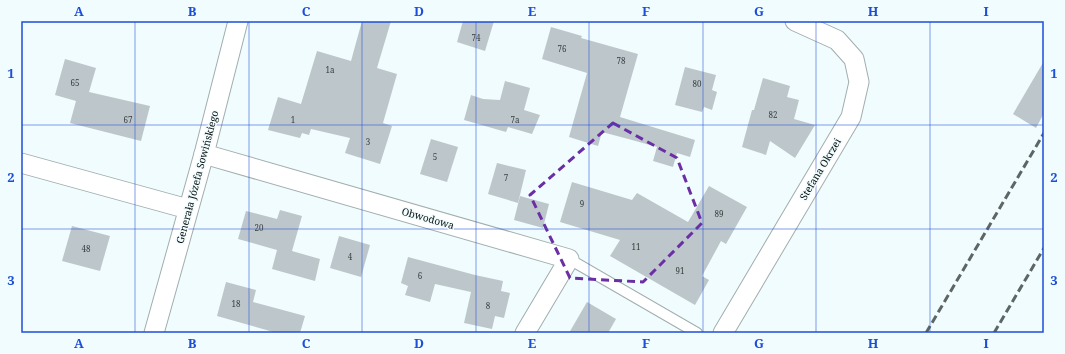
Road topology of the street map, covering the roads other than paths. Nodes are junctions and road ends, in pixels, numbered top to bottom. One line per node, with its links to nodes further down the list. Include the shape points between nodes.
1 (238, 21): 3 (street, Generała Józefa Sowińskiego)
2 (795, 21): 10 (street, Stefana Okrzei, via 837,40 854,59 859,82 851,117)
3 (204, 154): 5 (street, Generała Józefa Sowińskiego); 6 (street, Obwodowa)
4 (21, 163): 5 (street)
5 (188, 209): 7 (street, Generała Józefa Sowińskiego)
6 (569, 259): 8 (street); 9 (lane)
7 (154, 333)
8 (525, 333)
9 (697, 333)
10 (723, 333)

